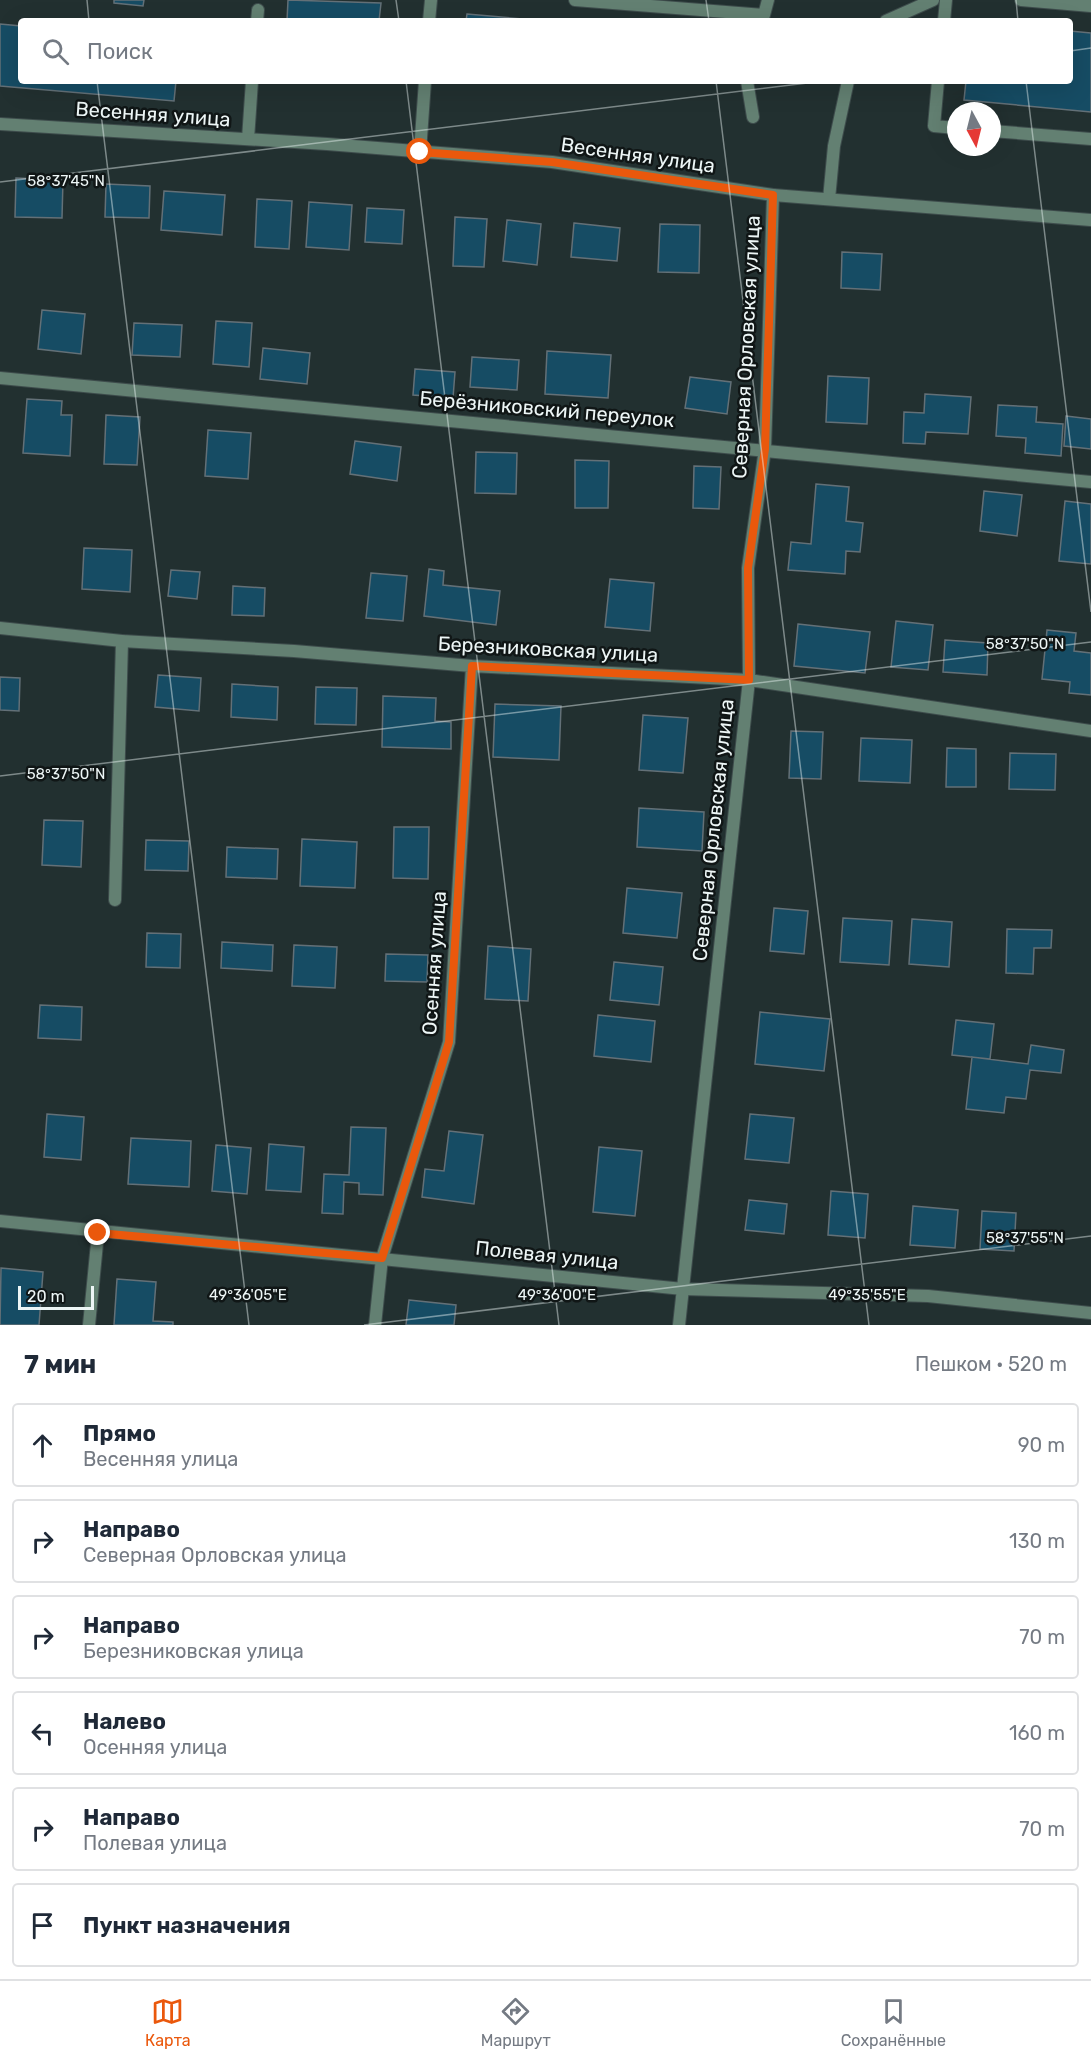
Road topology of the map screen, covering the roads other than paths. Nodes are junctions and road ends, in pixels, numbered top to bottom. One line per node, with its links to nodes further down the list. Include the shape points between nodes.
1 (430, 0): 10 (street)
2 (575, 0): 7 (street)
3 (768, 0): 9 (street, via 764,15)
4 (933, 0): 11 (street)
5 (946, 0): 12 (street)
6 (1021, 0): 8 (street)
7 (639, 2): 9 (street)
8 (1091, 6)
9 (737, 17)
10 (429, 18)
11 (893, 18)
12 (944, 18)
13 (252, 84): 22 (street)
14 (425, 84): 24 (street)
15 (748, 84): 18 (street)
16 (847, 84): 26 (street, via 834,146)
17 (938, 84): 20 (street, via 934,126)
18 (753, 117)
19 (0, 124): 22 (street, Весенняя улица)
20 (947, 127)
21 (1001, 132): 23 (street)
22 (248, 139): 24 (street, Весенняя улица)
23 (1091, 139)
24 (420, 152): 25 (street, Весенняя улица, via 552,162)
25 (773, 195): 26 (street, Весенняя улица); 29 (street, Северная Орловская улица)
26 (829, 199): 27 (street, Весенняя улица)
27 (1091, 220)
28 (0, 378): 29 (street, Берёзниковский переулок)
29 (765, 449): 30 (street, Берёзниковский переулок); 34 (street, Северная Орловская улица, via 748,568)
30 (1091, 482)
31 (0, 628): 32 (street, Березниковская улица)
32 (122, 641): 33 (street, Березниковская улица); 36 (street)
33 (472, 666): 34 (street, Березниковская улица); 39 (street, Осенняя улица, via 449,1042)
34 (749, 680): 35 (street, Березниковская улица); 40 (street, Северная Орловская улица)
35 (1091, 731)
36 (115, 900)
37 (0, 1221): 38 (street, Полевая улица)
38 (98, 1233): 39 (street, Полевая улица); 42 (street)
39 (382, 1258): 40 (street, Полевая улица); 43 (street, Осенняя улица)
40 (683, 1289): 41 (street, Полевая улица, via 928,1296); 44 (street, Северная Орловская улица)
41 (1091, 1313)
42 (89, 1325)
43 (375, 1325)
44 (679, 1325)

